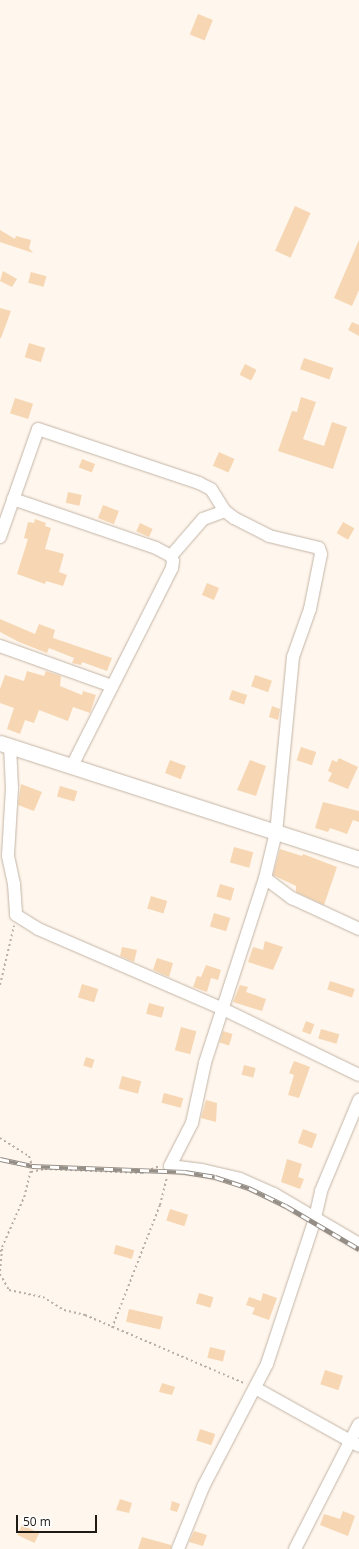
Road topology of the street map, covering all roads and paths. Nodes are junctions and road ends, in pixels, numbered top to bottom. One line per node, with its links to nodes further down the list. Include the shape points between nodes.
1 (13, 498): 2 (street, via 38,429 199,482 211,489); 3 (street); 4 (street, via 156,548)
2 (225, 512): 4 (street, via 203,520); 9 (street, via 269,536 319,548 321,554 310,609 293,657)
3 (0, 537)
4 (171, 556): 6 (street, via 172,568)
5 (0, 646): 6 (street)
6 (112, 686): 8 (street)
7 (5, 745): 8 (main road); 12 (street, via 12,788 8,856 14,884)
8 (72, 766): 9 (main road)
9 (276, 832): 10 (main road); 11 (street)
10 (359, 859)
11 (265, 878): 13 (street, via 292,898); 15 (street)
12 (16, 915): 14 (path); 15 (street, via 38,930)
13 (359, 928)
14 (0, 985)
15 (223, 1009): 16 (street); 19 (street, via 205,1063 192,1123)
16 (359, 1075)
17 (359, 1100): 21 (street, via 321,1191)
18 (0, 1138): 20 (path, via 30,1156)
19 (170, 1166): 20 (path, via 158,1166 142,1173 45,1169); 21 (street, via 202,1170 240,1180 274,1194); 25 (path, via 160,1205)
20 (31, 1172): 23 (path, via 25,1195)
21 (315, 1218): 22 (street); 26 (street, via 267,1364)
22 (359, 1244)
23 (2, 1249): 24 (path); 25 (path, via 0,1274 9,1290 42,1297 64,1310 85,1315)
24 (0, 1252)
25 (112, 1328): 26 (path)
26 (255, 1388): 28 (street); 29 (street, via 203,1487)
27 (359, 1424): 28 (street)
28 (355, 1443): 30 (street)
29 (178, 1549)
30 (295, 1549)

